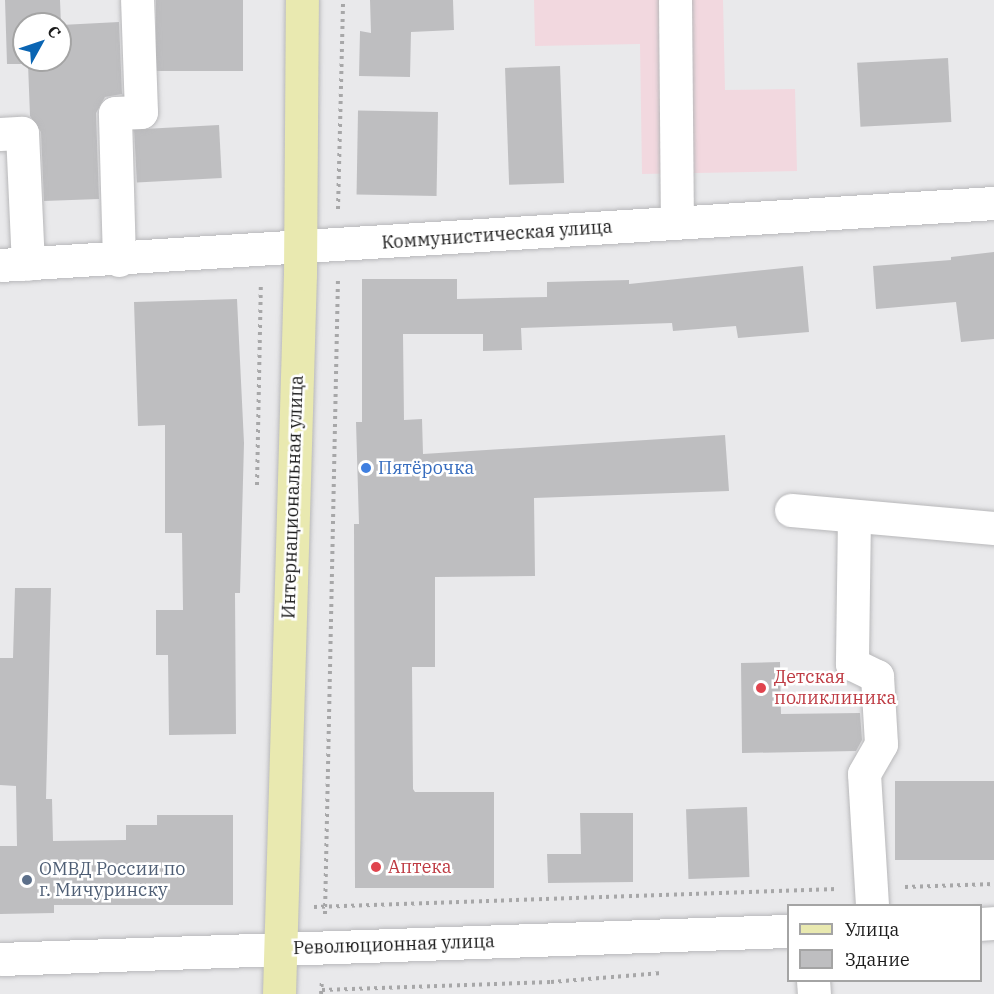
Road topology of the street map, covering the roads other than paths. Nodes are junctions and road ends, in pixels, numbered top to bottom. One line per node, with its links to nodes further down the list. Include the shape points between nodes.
1 (137, 0): 8 (street, via 141,112 115,113)
2 (302, 0): 7 (main road, Интернациональная улица)
3 (675, 0): 6 (street)
4 (0, 134): 9 (street, via 22,133)
5 (994, 203): 6 (street, Коммунистическая улица)
6 (677, 222): 7 (street, Коммунистическая улица)
7 (300, 249): 8 (street, Коммунистическая улица); 15 (main road, Интернациональная улица)
8 (119, 260): 9 (street, Коммунистическая улица)
9 (14, 265)
10 (791, 510): 11 (street)
11 (854, 516): 12 (street); 13 (street, via 852,664 877,676 881,744 864,774)
12 (994, 528)
13 (872, 897)
14 (787, 931): 15 (street, Революционная улица)
15 (280, 950): 16 (street, Революционная улица); 17 (main road, Интернациональная улица)
16 (0, 959)
17 (279, 994)

